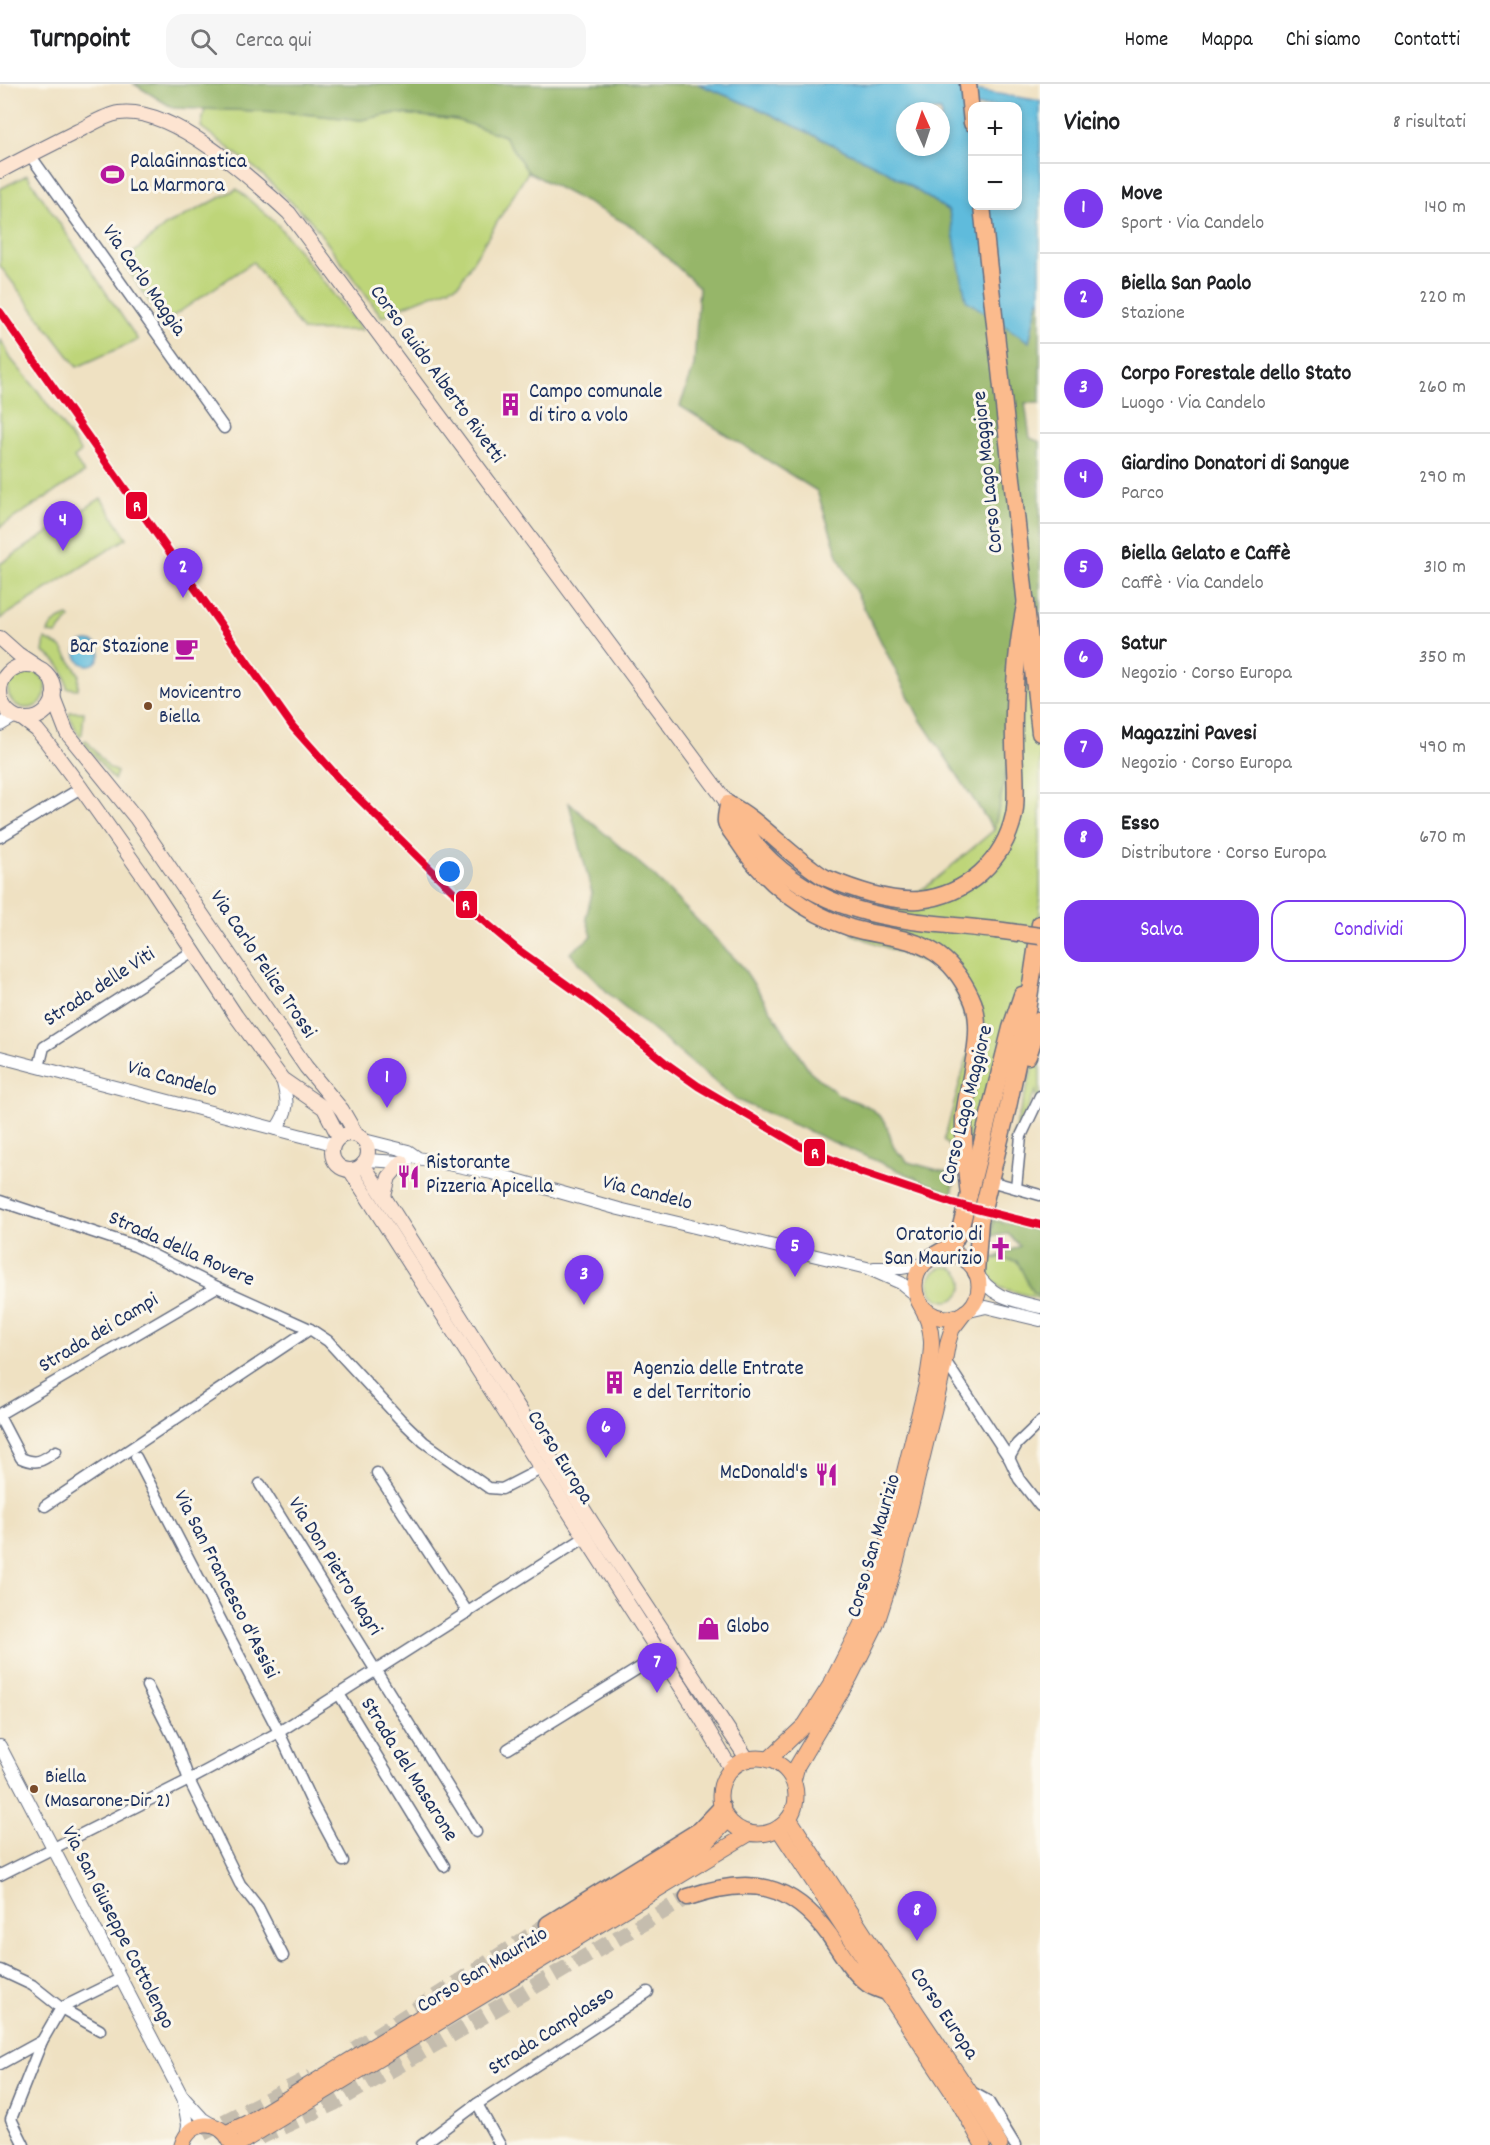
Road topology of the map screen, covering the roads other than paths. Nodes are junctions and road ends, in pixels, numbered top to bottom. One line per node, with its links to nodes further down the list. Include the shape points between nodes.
1 (968, 84): 2 (highway)
2 (970, 102)
3 (30, 155): 4 (main road, Corso Guido Alberto Rivetti); 6 (street, Via Carlo Maggia); 17 (main road, Corso Guido Alberto Rivetti, via 118,113 138,113 171,125 214,150 289,213)
4 (0, 171)
5 (982, 210): 7 (highway, Corso Lago Maggiore)
6 (224, 428)
7 (1025, 595): 8 (highway); 15 (highway, Corso Lago Maggiore); 17 (highway, via 1013,692 1015,812 998,856 963,886 918,900 863,891 823,877 746,813)
8 (1040, 622)
9 (0, 638): 10 (main road)
10 (41, 669): 11 (main road, via 33,665 17,667); 12 (main road, via 52,681)
11 (0, 687): 13 (main road, via 5,706)
12 (53, 697): 13 (main road, via 41,714); 29 (main road, Via Carlo Felice Trossi, via 67,732 136,818 306,1066)
13 (18, 717): 14 (street); 16 (main road, via 37,730)
14 (0, 725)
15 (1040, 733)
16 (81, 788): 18 (street); 21 (main road)
17 (728, 804): 20 (highway, bridge, via 759,850 784,872 833,902 874,915 996,930); 37 (highway, via 726,822 743,850 767,878 795,900 821,917 933,951 961,980 976,1014 964,1120)
18 (0, 837)
19 (1040, 924): 20 (highway, Corso Lago Maggiore)
20 (1038, 944): 27 (highway, Corso Lago Maggiore); 37 (highway, Corso Lago Maggiore, via 1011,1028)
21 (193, 951): 24 (street, Strada delle Viti, via 44,1047); 25 (main road)
22 (1040, 1020): 27 (highway)
23 (0, 1057): 24 (street, Via Candelo)
24 (39, 1067): 28 (street, Via Candelo)
25 (282, 1079): 28 (street, via 287,1113); 30 (main road, via 324,1108)
26 (1040, 1096): 35 (street, via 1021,1136)
27 (1008, 1107): 34 (highway, Corso Lago Maggiore)
28 (276, 1129): 30 (street, Via Candelo)
29 (360, 1137): 30 (main road, Via Candelo, via 347,1133); 31 (street, Via Candelo); 33 (main road, via 368,1150)
30 (336, 1140): 33 (main road, via 331,1155 336,1164 345,1170)
31 (418, 1158): 32 (street, Via Candelo); 41 (street, Via Candelo, via 492,1173 620,1209)
32 (402, 1162): 33 (street, Via Candelo); 38 (main road, via 390,1177)
33 (360, 1165): 38 (main road, Corso Europa); 55 (main road, Corso Europa)
34 (990, 1181): 35 (street); 42 (highway, Corso Lago Maggiore, via 980,1221)
35 (1016, 1188): 36 (street)
36 (1040, 1194)
37 (969, 1195): 40 (highway, Corso Lago Maggiore, via 952,1245)
38 (384, 1196): 69 (main road, Corso Europa)
39 (0, 1201): 43 (street, Strada della Rovere, via 135,1246)
40 (927, 1261): 41 (street, Via Candelo, via 901,1268); 42 (main road, via 937,1255 952,1254 966,1260); 44 (main road, via 915,1278)
41 (867, 1268): 44 (street, Via Candelo, via 901,1283)
42 (976, 1272): 45 (street, via 996,1294); 46 (main road, via 978,1294)
43 (217, 1287): 48 (street, Strada della Rovere); 50 (street, Strada dei Campi)
44 (917, 1298): 46 (main road, via 940,1317); 70 (main road, Corso San Maurizio, via 932,1331 930,1364 877,1582 831,1684 805,1725)
45 (1040, 1307)
46 (965, 1312): 47 (street, via 986,1307); 49 (main road, Corso San Maurizio, via 952,1329)
47 (1040, 1320)
48 (309, 1329): 55 (street, Strada della Rovere, via 328,1341 424,1442 489,1488 502,1489); 58 (street)
49 (944, 1359): 54 (street); 73 (main road, Corso San Maurizio, via 907,1520 876,1626 797,1766)
50 (0, 1416): 52 (street, Strada dei Campi, via 21,1458 31,1463)
51 (1040, 1422): 54 (street, via 1017,1444)
52 (56, 1451)
53 (136, 1457): 66 (street, Via San Francesco d'Assisi)
54 (1009, 1458): 59 (street)
55 (540, 1469): 60 (main road, Corso Europa)
56 (377, 1473): 61 (street)
57 (260, 1484): 63 (street, Via Don Pietro Magri)
58 (45, 1506)
59 (1040, 1506)
60 (584, 1538): 61 (street, Strada del Masarone); 62 (main road, Corso Europa)
61 (468, 1612): 63 (street, Strada del Masarone)
62 (660, 1655): 68 (street); 71 (main road, Corso Europa)
63 (376, 1671): 65 (street, Strada del Masarone); 76 (street, Strada del Masarone)
64 (147, 1686): 72 (street, via 175,1741)
65 (339, 1694): 66 (street, Strada del Masarone); 80 (street, Strada del Masarone)
66 (279, 1732): 72 (street, Strada del Masarone); 79 (street)
67 (0, 1746): 78 (street, Via San Giuseppe Cottolengo)
68 (508, 1749)
69 (747, 1760): 70 (main road); 71 (main road)
70 (768, 1760): 73 (main road, via 787,1771)
71 (731, 1769): 74 (main road, via 721,1786)
72 (189, 1780): 78 (street, Strada del Masarone); 84 (street, via 240,1884 258,1907)
73 (793, 1781): 75 (main road, via 795,1806)
74 (725, 1813): 77 (main road, via 738,1828); 83 (highway); 96 (main road, Corso San Maurizio, via 706,1843)
75 (784, 1823): 77 (main road, via 769,1832); 88 (main road, Corso Europa); 93 (main road, Corso Europa)
76 (477, 1832)
77 (750, 1833): 99 (main road, Corso San Maurizio)
78 (53, 1849): 81 (street, Strada del Masarone); 86 (street, Via San Giuseppe Cottolengo)
79 (343, 1861)
80 (444, 1866)
81 (0, 1875)
82 (688, 1897): 88 (highway, via 741,1884 774,1889 803,1905 868,1984)
83 (548, 1924)
84 (283, 1956)
85 (0, 1970): 89 (street, via 32,1985)
86 (120, 1979): 89 (street); 94 (street, Via San Giuseppe Cottolengo)
87 (648, 1992): 95 (street, Strada Camplasso)
88 (889, 1993): 102 (main road, Corso Europa)
89 (61, 2008): 90 (street); 91 (street)
90 (100, 2030)
91 (42, 2041): 92 (street); 98 (street, via 10,2120)
92 (0, 2064)
93 (969, 2091): 103 (main road, Corso Europa); 104 (street, via 988,2101)
94 (183, 2096): 96 (street, Via San Giuseppe Cottolengo); 97 (street, Via San Giuseppe Cottolengo, via 188,2125)
95 (477, 2104): 100 (street, Strada Camplasso); 101 (street, Strada Camplasso)
96 (223, 2135): 97 (main road, Corso San Maurizio, via 198,2126)
97 (184, 2140)
98 (24, 2145)
99 (237, 2145)
100 (422, 2145)
101 (500, 2145)
102 (983, 2145)
103 (1000, 2145)
104 (1015, 2145)

